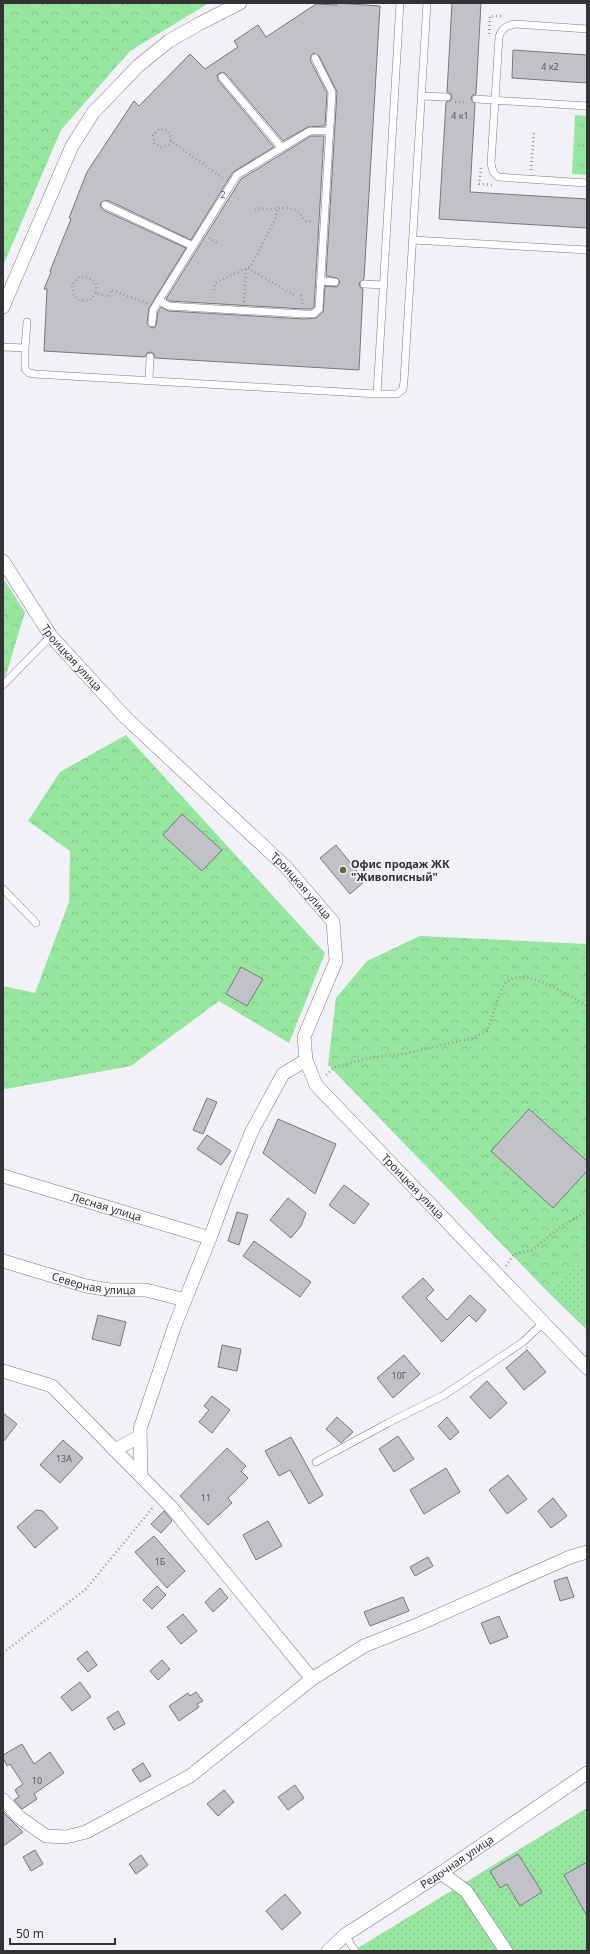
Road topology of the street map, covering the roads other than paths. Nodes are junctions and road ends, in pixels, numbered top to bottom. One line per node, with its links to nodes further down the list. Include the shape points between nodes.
1 (240, 3): 24 (street, via 169,42 138,66 93,113 72,146)
2 (400, 3): 22 (lane)
3 (427, 3): 7 (lane)
4 (587, 29): 10 (lane, via 507,25 501,30 499,37)
5 (315, 58): 12 (lane, via 332,92)
6 (222, 77): 13 (lane)
7 (421, 96): 8 (lane); 16 (lane)
8 (446, 98)
9 (476, 99): 10 (lane)
10 (495, 100): 11 (lane); 14 (lane, via 493,172 498,176)
11 (587, 106)
12 (330, 131): 13 (lane, via 310,131); 19 (lane)
13 (282, 148): 17 (lane, via 237,175)
14 (587, 183)
15 (105, 205): 17 (lane)
16 (413, 240): 18 (lane); 31 (lane, via 403,389 398,394)
17 (193, 246): 23 (lane)
18 (587, 250)
19 (321, 281): 20 (lane); 23 (lane, via 319,309 314,314 168,306)
20 (334, 282)
21 (364, 284): 22 (lane)
22 (384, 285): 31 (lane)
23 (159, 300): 26 (lane, via 153,310)
24 (3, 307)
25 (27, 322): 28 (lane)
26 (152, 323)
27 (3, 347): 28 (lane)
28 (25, 348): 30 (lane, via 25,369 29,373)
29 (150, 357): 30 (lane)
30 (149, 380): 31 (lane)
31 (377, 394)
32 (3, 561): 33 (street, Троицкая улица)
33 (51, 636): 34 (lane); 37 (street, Троицкая улица, via 126,718 286,867 333,922 336,961 304,1037)
34 (3, 685)
35 (3, 889): 36 (lane)
36 (36, 923)
37 (306, 1060): 39 (street, via 283,1074 272,1093 252,1131); 42 (street, Троицкая улица, via 316,1085)
38 (3, 1176): 39 (street, Лесная улица)
39 (210, 1238): 41 (street)
40 (3, 1261): 41 (street, Северная улица, via 86,1286 110,1290 146,1290)
41 (185, 1300): 45 (street, via 174,1325 142,1422)
42 (543, 1323): 43 (street, Троицкая улица); 47 (lane, via 523,1342 444,1395)
43 (587, 1368)
44 (3, 1371): 46 (street, via 52,1386)
45 (140, 1436): 46 (street); 48 (street)
46 (115, 1450): 48 (street)
47 (316, 1462)
48 (141, 1476): 50 (street, via 162,1496)
49 (587, 1552): 50 (street, via 364,1646)
50 (312, 1679): 52 (street, via 190,1776 86,1832 66,1837 46,1836 19,1817)
51 (587, 1773): 53 (street, Редочная улица)
52 (3, 1800)
53 (442, 1873): 54 (street, Редочная улица); 57 (street, via 466,1891)
54 (345, 1936): 55 (street, Редочная улица); 56 (lane)
55 (328, 1951)
56 (354, 1951)
57 (506, 1951)

